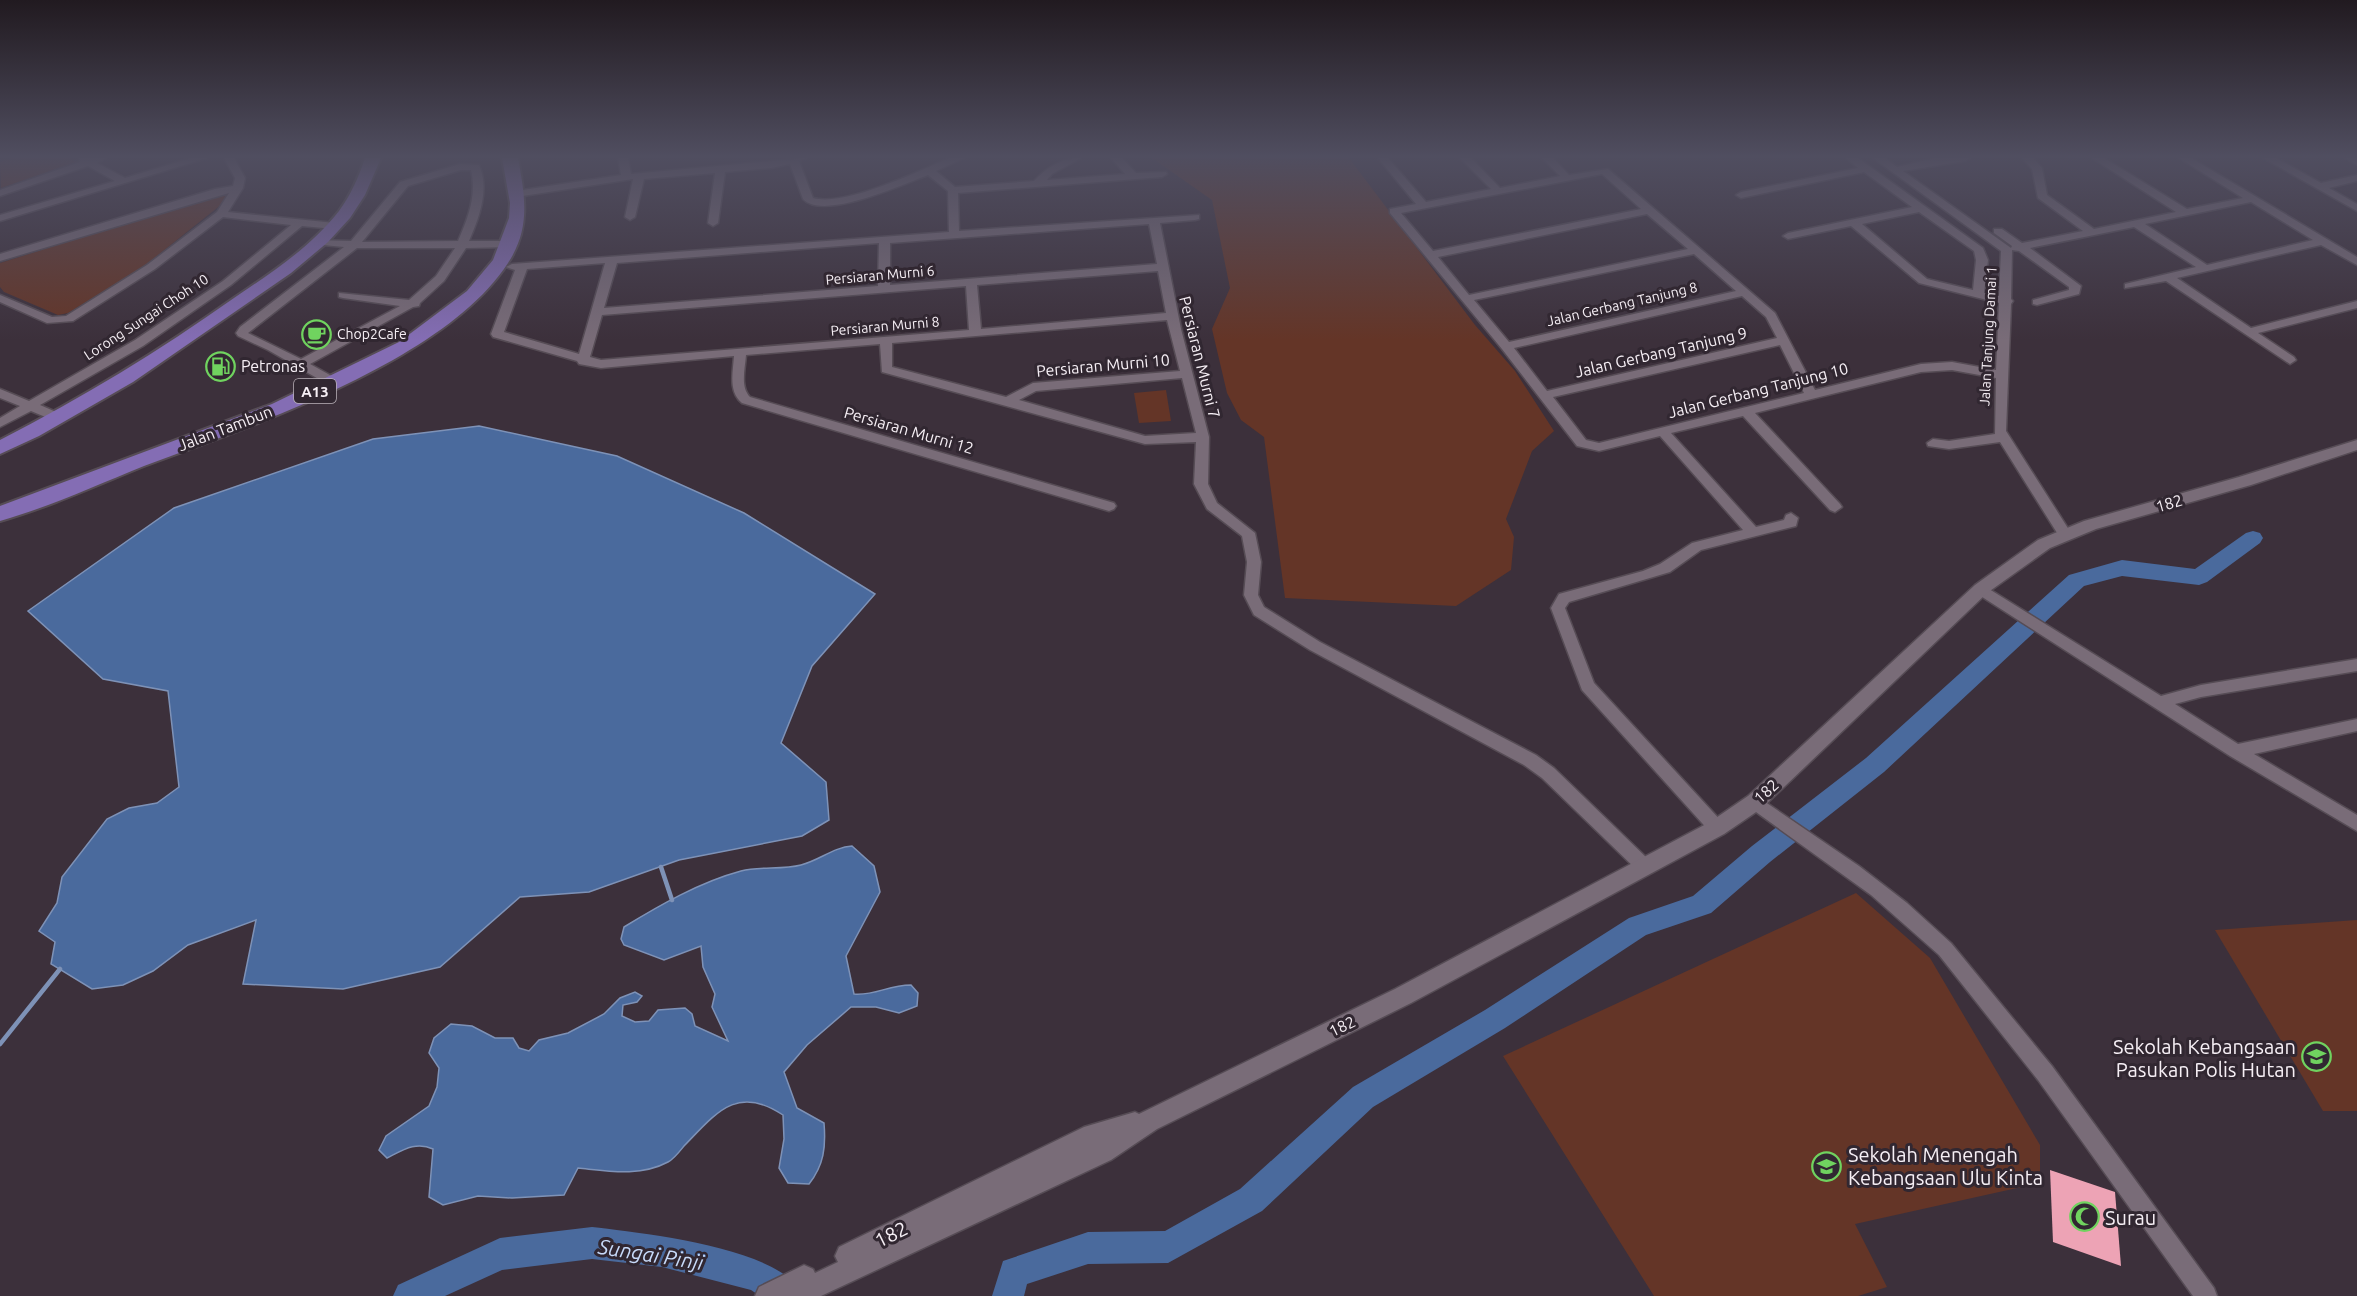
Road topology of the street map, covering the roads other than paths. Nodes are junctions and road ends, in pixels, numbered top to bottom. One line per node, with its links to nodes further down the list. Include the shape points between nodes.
1 (129, 218): 40 (street)
2 (215, 218): 54 (street, via 151,267 69,319 51,321)
3 (260, 218): 22 (street)
4 (340, 218): 26 (main road)
5 (375, 218): 34 (street)
6 (473, 218): 33 (street)
7 (517, 218): 35 (main road, Jalan Tambun / A13)
8 (714, 218): 23 (street)
9 (954, 218): 28 (street)
10 (1175, 218): 21 (street)
11 (1399, 218): 39 (street)
12 (1609, 218): 39 (street)
13 (1661, 218): 37 (street)
14 (1874, 218): 24 (street)
15 (1936, 218): 51 (street, via 1979,250 1982,261)
16 (1966, 218): 38 (street, Jalan Tanjung Damai 1)
17 (1977, 218): 36 (street)
18 (2073, 218): 27 (street)
19 (2159, 218): 25 (street)
20 (2285, 218): 31 (street)
21 (1154, 220): 28 (street); 44 (street, Persiaran Murni 7)
22 (299, 223): 26 (street); 78 (street, Lorong Sungai Choh 10, via 227,283 159,330)
23 (713, 223)
24 (1854, 223): 29 (street); 51 (street, via 1923,281)
25 (2136, 223): 27 (street); 45 (street)
26 (335, 226): 32 (main road)
27 (2092, 232): 36 (street)
28 (954, 235): 30 (street)
29 (1788, 236)
30 (885, 240): 41 (street); 49 (street)
31 (2323, 241): 42 (street); 45 (street)
32 (317, 242): 34 (street); 80 (main road, via 176,348)
33 (464, 244): 34 (street); 35 (street); 58 (street, via 440,282)
34 (354, 245): 70 (street, via 242,333)
35 (505, 245): 43 (main road, via 506,264); 53 (main road, Jalan Tambun / A13, via 493,274)
36 (2021, 247): 38 (street); 57 (street, via 2077,290)
37 (1698, 250): 50 (street); 55 (street)
38 (2007, 250): 56 (street, Jalan Tanjung Damai 1)
39 (1429, 255): 55 (street)
40 (0, 258)
41 (612, 260): 43 (street); 60 (street)
42 (2357, 262)
43 (517, 267): 53 (main road, via 501,271); 69 (street, Persiaran Murni 8, via 497,334)
44 (1164, 267): 47 (street, Persiaran Murni 6); 61 (street, Persiaran Murni 7)
45 (2206, 269): 46 (street)
46 (2168, 277): 48 (street); 62 (street)
47 (971, 283): 49 (street, Persiaran Murni 6); 63 (street)
48 (2129, 286)
49 (884, 290): 60 (street, Persiaran Murni 6)
50 (1745, 292): 65 (street, via 1771,315); 66 (street, Jalan Gerbang Tanjung 8)
51 (1978, 294): 56 (street)
52 (343, 295): 58 (street)
53 (472, 295): 73 (main road, Jalan Tambun / A13, via 405,345)
54 (0, 298)
55 (1465, 299): 66 (street)
56 (2007, 301): 72 (street, Jalan Tanjung Damai 1)
57 (2037, 302)
58 (415, 304): 70 (street)
59 (2357, 304): 62 (street)
60 (597, 312): 69 (street)
61 (1172, 316): 63 (street, Persiaran Murni 8); 71 (street, Persiaran Murni 7)
62 (2249, 332): 68 (street)
63 (975, 333): 64 (street, Persiaran Murni 8)
64 (886, 340): 67 (street, Persiaran Murni 8); 77 (street, via 886,369)
65 (1785, 340): 75 (street); 76 (street, Jalan Gerbang Tanjung 9)
66 (1506, 346): 76 (street)
67 (740, 354): 69 (street, Persiaran Murni 8, via 601,364); 88 (street, Persiaran Murni 12, via 738,382 746,400)
68 (2290, 360)
69 (584, 361)
70 (302, 363): 73 (street)
71 (1186, 374): 77 (street, Persiaran Murni 10, via 1033,387); 83 (street, Persiaran Murni 7)
72 (2001, 375): 75 (street, Jalan Gerbang Tanjung 10, via 1942,366); 84 (street, Jalan Tanjung Damai 1, via 1999,426)
73 (333, 382): 90 (main road, Jalan Tambun / A13, via 279,408)
74 (0, 393): 78 (street)
75 (1811, 394): 79 (street, Jalan Gerbang Tanjung 10)
76 (1545, 395): 82 (street, Jalan Gerbang Tanjung 10, via 1582,442 1599,447)
77 (1008, 401): 83 (street, via 1145,440)
78 (30, 406): 80 (street); 81 (street, Lorong Sungai Choh 10)
79 (1746, 411): 82 (street, Jalan Gerbang Tanjung 10); 89 (street)
80 (59, 418): 87 (main road)
81 (0, 423)
82 (1662, 431): 92 (street, Jalan Gerbang Tanjung 10)
83 (1203, 437): 102 (street, Persiaran Murni 7, via 1202,484 1208,501 1248,533 1254,565 1250,595 1259,611 1315,646 1530,760)
84 (2003, 437): 85 (street, via 1949,445); 93 (street)
85 (1933, 442)
86 (2357, 445): 93 (street, 182)
87 (0, 448)
88 (1109, 506)
89 (1835, 507)
90 (0, 514)
91 (1791, 518): 92 (street, via 1791,523)
92 (1753, 532): 101 (street, via 1697,546 1665,568 1564,598 1558,608 1587,686)
93 (2064, 533): 94 (street, 182)
94 (1981, 589): 96 (street); 99 (street, 182)
95 (2357, 665): 96 (street, via 2201,691)
96 (2160, 702): 98 (street)
97 (2357, 725): 98 (street)
98 (2236, 752): 100 (street)
99 (1755, 802): 101 (street, 182); 106 (street, via 1927,931 1962,968 2045,1073)
100 (2357, 824)
101 (1717, 828): 102 (street, 182)
102 (1645, 867): 103 (street, 182, via 1404,996 1149,1121 1102,1151)
103 (845, 1263): 104 (street, 182); 105 (street, 182)
104 (768, 1296)
105 (793, 1296)
106 (2206, 1296)

